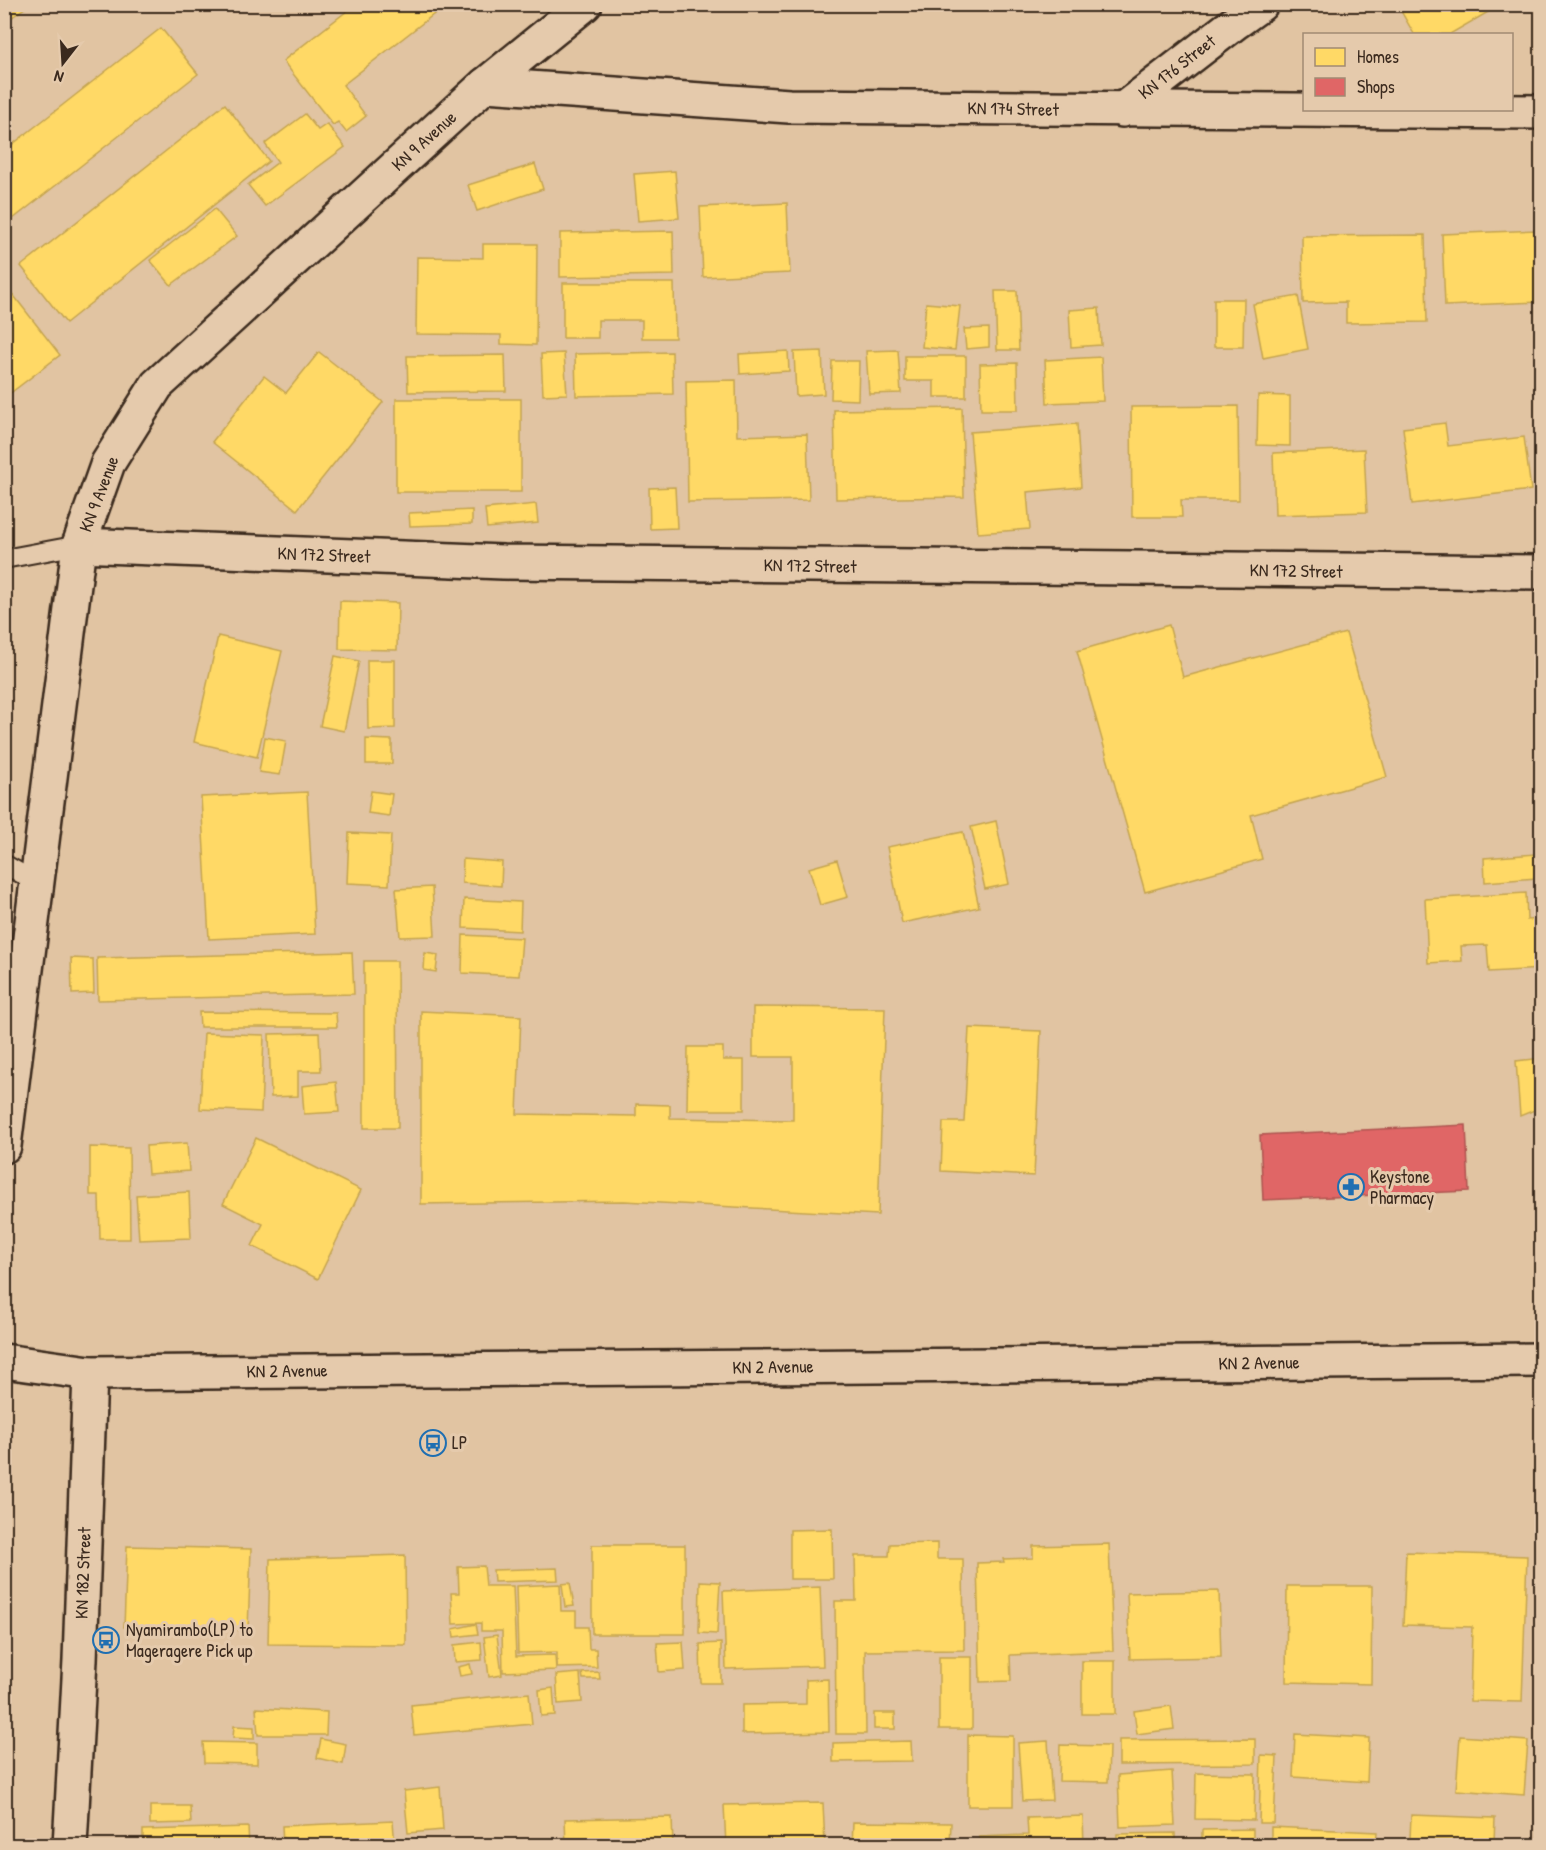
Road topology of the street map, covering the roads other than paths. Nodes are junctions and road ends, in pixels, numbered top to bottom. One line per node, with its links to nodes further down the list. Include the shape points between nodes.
1 (585, 4): 3 (street, KN 9 Avenue)
2 (1261, 4): 4 (street, KN 176 Street)
3 (485, 85): 4 (street, KN 174 Street, via 789,106); 8 (street, KN 9 Avenue, via 157,385 108,463)
4 (1122, 110): 5 (street, KN 174 Street)
5 (1303, 111)
6 (1332, 111): 7 (street, KN 174 Street)
7 (1542, 112)
8 (79, 545): 9 (lane); 10 (street, KN 172 Street, via 503,562); 12 (street, KN 9 Avenue)
9 (4, 559)
10 (1542, 572)
11 (4, 864): 12 (lane)
12 (36, 882): 13 (street, KN 9 Avenue)
13 (4, 1146)
14 (1542, 1360): 16 (street, KN 2 Avenue)
15 (4, 1361): 16 (street, KN 2 Avenue)
16 (90, 1373): 17 (street, KN 182 Street)
17 (70, 1845)

